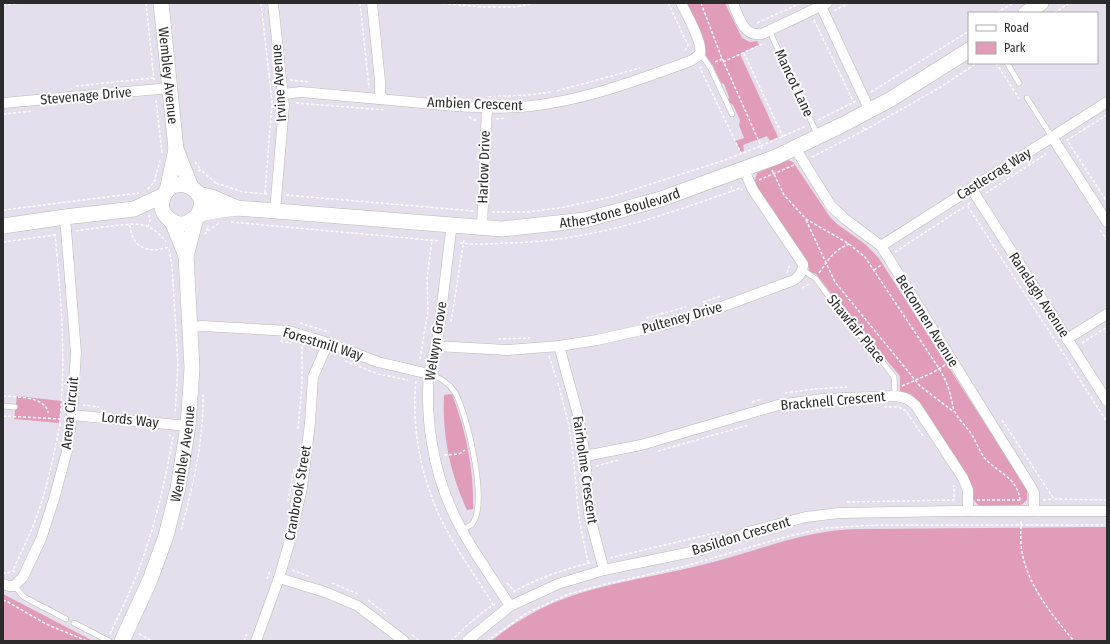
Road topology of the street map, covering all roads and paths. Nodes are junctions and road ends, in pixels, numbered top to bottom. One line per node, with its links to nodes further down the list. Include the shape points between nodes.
1 (24, 3): 17 (path)
2 (160, 3): 37 (street, Wembley Avenue)
3 (261, 3): 34 (path)
4 (273, 3): 33 (street, Irvine Avenue)
5 (360, 3): 39 (path, via 368,88)
6 (372, 3): 39 (street)
7 (438, 3): 8 (path, via 515,7)
8 (534, 3)
9 (668, 3): 27 (path, via 688,45 685,52 681,53)
10 (681, 3): 25 (street, via 698,40)
11 (701, 3): 55 (path, via 721,56)
12 (733, 3): 22 (street, via 746,30 752,34)
13 (1013, 3): 18 (path)
14 (1042, 3): 19 (street)
15 (1069, 3): 20 (path)
16 (824, 4): 22 (street); 41 (street)
17 (3, 5)
18 (999, 12)
19 (1028, 12)
20 (1056, 12)
21 (814, 20): 46 (path)
22 (770, 30): 51 (lane, Mancot Lane)
23 (968, 32): 41 (path)
24 (968, 51): 48 (street, Atherstone Boulevard)
25 (700, 53): 27 (street, Ambien Crescent); 49 (lane, via 710,67)
26 (744, 53): 53 (path)
27 (685, 63): 32 (path, via 688,72); 47 (street, Ambien Crescent, via 624,84 568,99 520,107)
28 (975, 64): 52 (path)
29 (997, 64): 43 (path)
30 (1008, 64): 36 (lane)
31 (644, 66): 40 (path, via 556,92)
32 (700, 68)
33 (280, 74): 34 (path); 35 (path, via 289,73 290,80); 38 (street, Irvine Avenue)
34 (269, 75): 63 (path, via 272,102)
35 (313, 82)
36 (1019, 83)
37 (170, 88): 45 (street, Stevenage Drive); 57 (street, Wembley Avenue)
38 (283, 94): 39 (street, Ambien Crescent); 64 (street, Irvine Avenue, via 284,114)
39 (380, 94): 47 (street, Ambien Crescent)
40 (485, 97)
41 (864, 97): 46 (path); 48 (street)
42 (1027, 98): 54 (lane)
43 (1020, 101)
44 (1107, 102): 54 (street, Castlecrag Way)
45 (3, 103)
46 (854, 103): 51 (path)
47 (486, 107): 72 (street, Harlow Drive)
48 (870, 111): 51 (street, Atherstone Boulevard)
49 (732, 114)
50 (1107, 115): 67 (path, via 1067,140)
51 (816, 130): 53 (path); 56 (street, Atherstone Boulevard)
52 (865, 130)
53 (783, 137): 55 (path)
54 (1052, 137): 62 (street, Castlecrag Way); 76 (street)
55 (761, 146): 59 (path); 72 (path, via 722,162 611,197 553,209)
56 (795, 148): 59 (street, Atherstone Boulevard); 85 (street, Belconnen Avenue, via 832,206)
57 (176, 149): 61 (street, Wembley Avenue); 66 (street, Wembley Avenue)
58 (1046, 154): 65 (path)
59 (768, 160): 60 (street, Atherstone Boulevard); 74 (path, via 784,195)
60 (744, 170): 80 (street, Atherstone Boulevard, via 661,199 585,220 502,229); 87 (street, via 753,190 800,258)
61 (167, 188): 66 (street, via 181,185); 69 (street); 70 (path, via 158,178 145,192); 75 (street, via 162,200 163,210)
62 (971, 188): 85 (street, Castlecrag Way); 97 (street, Ranelagh Avenue)
63 (265, 194): 64 (path); 66 (path, via 243,192)
64 (276, 194): 71 (street, Irvine Avenue); 72 (path)
65 (985, 194)
66 (201, 198): 66 (path, via 201,170); 71 (street, Atherstone Boulevard, via 237,208); 75 (street, via 187,223); 82 (street); 82 (path, via 207,232)
67 (1107, 202)
68 (964, 207): 86 (path, via 894,253)
69 (134, 209): 73 (street); 75 (street)
70 (3, 210)
71 (275, 211): 77 (street, Atherstone Boulevard)
72 (483, 212): 80 (street, Harlow Drive)
73 (65, 217): 79 (street); 117 (street, Arena Circuit, via 76,353)
74 (806, 219): 115 (path, via 834,282 920,386); 115 (path, via 849,244 865,257 940,370 951,396)
75 (170, 220): 82 (street, Wembley Avenue)
76 (1107, 222)
77 (452, 224): 80 (street, Atherstone Boulevard); 101 (street, Welwyn Grove)
78 (130, 225): 82 (path, via 130,232 141,247 155,250)
79 (3, 226)
80 (482, 227)
81 (55, 235): 84 (path)
82 (185, 240): 93 (street, Wembley Avenue); 123 (path, via 172,266)
83 (432, 240): 106 (path, via 427,278 428,311)
84 (3, 242)
85 (881, 246): 134 (street, Belconnen Avenue, via 1032,487)
86 (896, 256)
87 (803, 270): 102 (street, Pulteney Drive, via 794,280 716,309 660,326); 111 (lane, Shawfair Place, via 816,279 894,377)
88 (721, 296): 89 (path)
89 (699, 303)
90 (686, 307): 92 (path)
91 (1107, 314): 97 (street)
92 (644, 319)
93 (191, 327): 100 (street, Forestmill Way, via 289,331); 123 (street, Wembley Avenue, via 192,368)
94 (1107, 327): 103 (path, via 1082,343)
95 (533, 337): 96 (path)
96 (498, 339)
97 (1067, 339): 112 (street, Ranelagh Avenue)
98 (279, 341): 99 (path)
99 (296, 343)
100 (328, 343): 104 (street, Cranbrook Street); 107 (street, Forestmill Way, via 378,362)
101 (436, 346): 102 (street, Pulteney Drive, via 508,350); 107 (street, Welwyn Grove)
102 (559, 346): 126 (street, Fairholme Crescent, via 578,415)
103 (1084, 347)
104 (324, 352): 108 (path, via 378,374); 122 (path, via 302,345); 146 (street, Cranbrook Street, via 314,377 302,488)
105 (549, 356): 141 (path, via 568,426 578,518)
106 (420, 358)
107 (429, 374): 124 (lane, via 436,376 454,390); 125 (street, Welwyn Grove, via 429,410)
108 (416, 381)
109 (203, 388): 139 (path, via 200,443 192,488)
110 (3, 396): 116 (path, via 41,402 48,409)
111 (895, 396): 126 (street, Bracknell Crescent, via 778,404 641,445); 132 (street, Bracknell Crescent, via 908,398 916,406 963,478 968,490)
112 (1107, 401)
113 (3, 406): 114 (lane)
114 (15, 407)
115 (954, 412): 133 (path, via 988,462 1016,485 1020,494)
116 (48, 413)
117 (72, 414): 121 (street, Arena Circuit); 123 (street, Lords Way)
118 (3, 416): 120 (path, via 60,419)
119 (1002, 420): 130 (path, via 1054,500)
120 (60, 425): 121 (path); 143 (path, via 46,486)
121 (70, 426): 145 (street, Arena Circuit, via 54,499)
122 (298, 429)
123 (180, 431): 154 (street, Wembley Avenue, via 178,488 166,536); 156 (path, via 150,538)
124 (472, 445): 125 (path, via 459,454 446,456); 138 (lane, via 478,499 477,514 472,524)
125 (434, 452): 138 (street, Welwyn Grove, via 440,481)
126 (585, 456): 142 (street, Fairholme Crescent, via 589,514)
127 (294, 465): 131 (path)
128 (595, 466): 129 (path)
129 (596, 472)
130 (1107, 500)
131 (287, 506)
132 (968, 511): 133 (street, Basildon Crescent); 142 (street, Basildon Crescent, via 839,513 806,517 752,531 701,550)
133 (1021, 511): 134 (street, Basildon Crescent); 137 (path)
134 (1034, 511): 135 (street, Basildon Crescent)
135 (1107, 511)
136 (1107, 525): 137 (path)
137 (1021, 526): 161 (path, via 886,525 825,528 682,567 569,594 527,613); 162 (path, via 1022,551 1033,582 1048,610)
138 (462, 530): 150 (street, Welwyn Grove)
139 (179, 536)
140 (609, 558): 142 (path)
141 (588, 563)
142 (608, 570): 150 (street, Basildon Crescent, via 558,584)
143 (13, 571): 144 (path, via 6,574); 145 (path)
144 (3, 572)
145 (24, 577): 148 (street, Arena Circuit)
146 (279, 578): 158 (street, Cranbrook Street); 159 (street, via 325,592 358,606)
147 (3, 584): 148 (street)
148 (14, 586): 151 (lane, via 24,597)
149 (3, 600): 155 (path, via 46,624)
150 (510, 606): 160 (street, Basildon Crescent)
151 (66, 618)
152 (74, 624): 156 (lane)
153 (139, 634): 157 (path)
154 (125, 640)
155 (87, 641)
156 (108, 641)
157 (152, 641)
158 (256, 641)
159 (404, 641)
160 (468, 641)
161 (487, 641)
162 (1074, 641)

